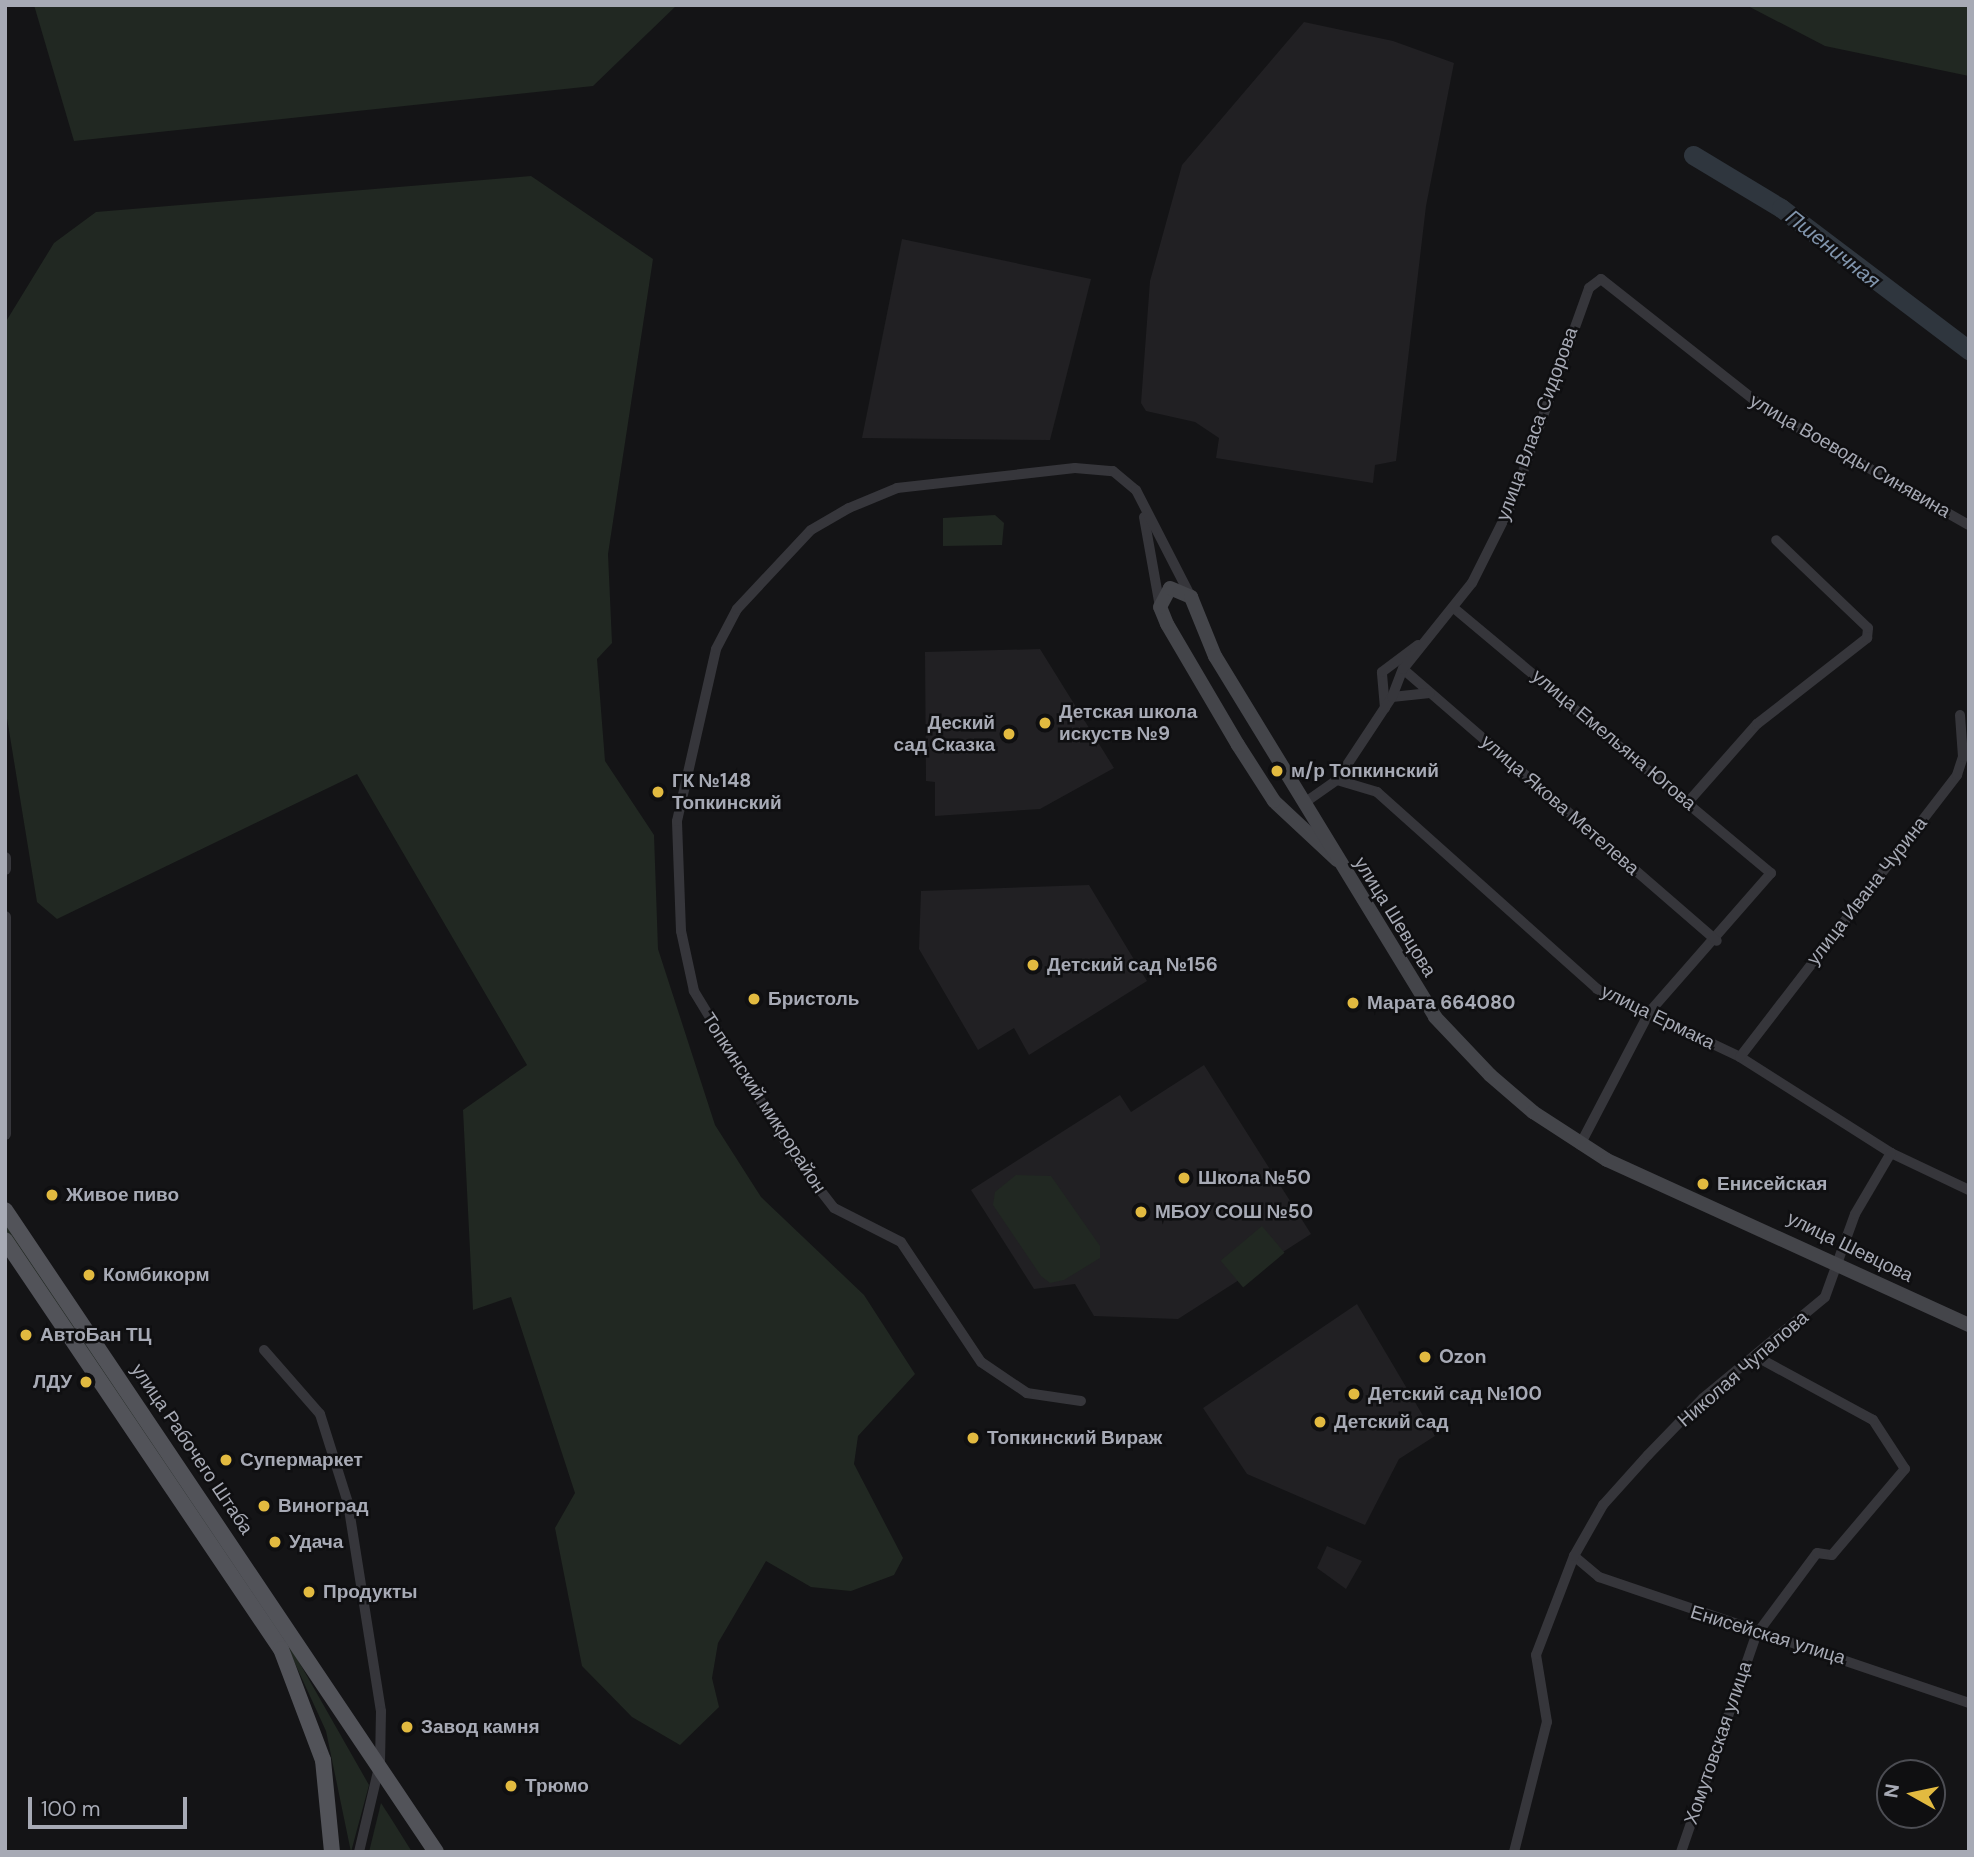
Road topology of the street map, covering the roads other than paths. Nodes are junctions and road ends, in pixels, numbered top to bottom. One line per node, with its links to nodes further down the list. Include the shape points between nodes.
1 (1601, 279): 4 (street, улица Воеводы Синявина, via 1767,410); 8 (street, улица Власа Сидорова, via 1589,288 1571,331 1511,505)
2 (1126, 477): 3 (street, улица Шевцова); 35 (street, Топкинский микрорайон, via 1075,468 897,488 811,530 764,574 716,649 677,830 681,931 694,991 796,1159 834,1208 901,1242 981,1362 1027,1393)
3 (1143, 507): 6 (street, улица Шевцова); 7 (street)
4 (1969, 525)
5 (1776, 540): 17 (street, via 1868,628 1867,638 1757,724)
6 (1191, 597): 7 (main road, via 1170,588); 16 (main road, улица Шевцова, via 1215,656)
7 (1160, 607): 19 (main road, via 1274,801)
8 (1455, 609): 9 (street, улица Власа Сидорова); 17 (street, улица Емельяна Югова)
9 (1438, 632): 10 (street, улица Власа Сидорова); 13 (street, via 1382,672)
10 (1403, 669): 11 (street, улица Якова Метелева); 12 (street, улица Власа Сидорова)
11 (1430, 693): 12 (street); 22 (street, улица Якова Метелева)
12 (1392, 697): 13 (street, улица Власа Сидорова)
13 (1385, 708): 15 (street, улица Власа Сидорова)
14 (1960, 715): 24 (street, улица Ивана Чурина, via 1963,757 1957,775)
15 (1337, 780): 16 (street); 23 (street, улица Ермака, via 1377,792 1597,989)
16 (1307, 801): 19 (main road, улица Шевцова)
17 (1689, 801): 22 (street, улица Емельяна Югова, via 1771,873)
18 (5, 858): 20 (street)
19 (1336, 860): 26 (main road, улица Шевцова, via 1456,1042 1533,1112)
20 (5, 869)
21 (5, 916): 25 (street)
22 (1717, 941): 23 (street)
23 (1650, 1011): 24 (street, улица Ермака); 26 (street)
24 (1740, 1057): 27 (street, улица Ермака)
25 (5, 1132)
26 (1580, 1145): 31 (main road, улица Шевцова)
27 (1891, 1153): 28 (street, улица Ермака); 31 (street, Николая Чупалова, via 1855,1214)
28 (1969, 1190)
29 (5, 1210): 39 (main road, улица Рабочего Штаба)
30 (5, 1240): 40 (main road, улица Рабочего Штаба, via 281,1649 323,1760)
31 (1839, 1265): 32 (main road, улица Шевцова); 34 (street, Николая Чупалова, via 1825,1297)
32 (1969, 1325)
33 (264, 1350): 39 (street, via 320,1414 334,1447 381,1711)
34 (1759, 1357): 36 (street, Николая Чупалова, via 1703,1398 1648,1455 1603,1505); 37 (street, Хомутовская улица, via 1873,1420 1905,1469 1832,1555 1817,1553)
35 (1081, 1401)
36 (1574, 1556): 37 (street, Енисейская улица, via 1599,1577); 43 (street, Николая Чупалова, via 1536,1655 1547,1722)
37 (1756, 1635): 38 (street, Енисейская улица, via 1781,1635); 44 (street, Хомутовская улица)
38 (1969, 1703)
39 (380, 1763): 41 (street); 42 (main road, улица Рабочего Штаба)
40 (332, 1852)
41 (359, 1852)
42 (436, 1852)
43 (1514, 1852)
44 (1681, 1852)

